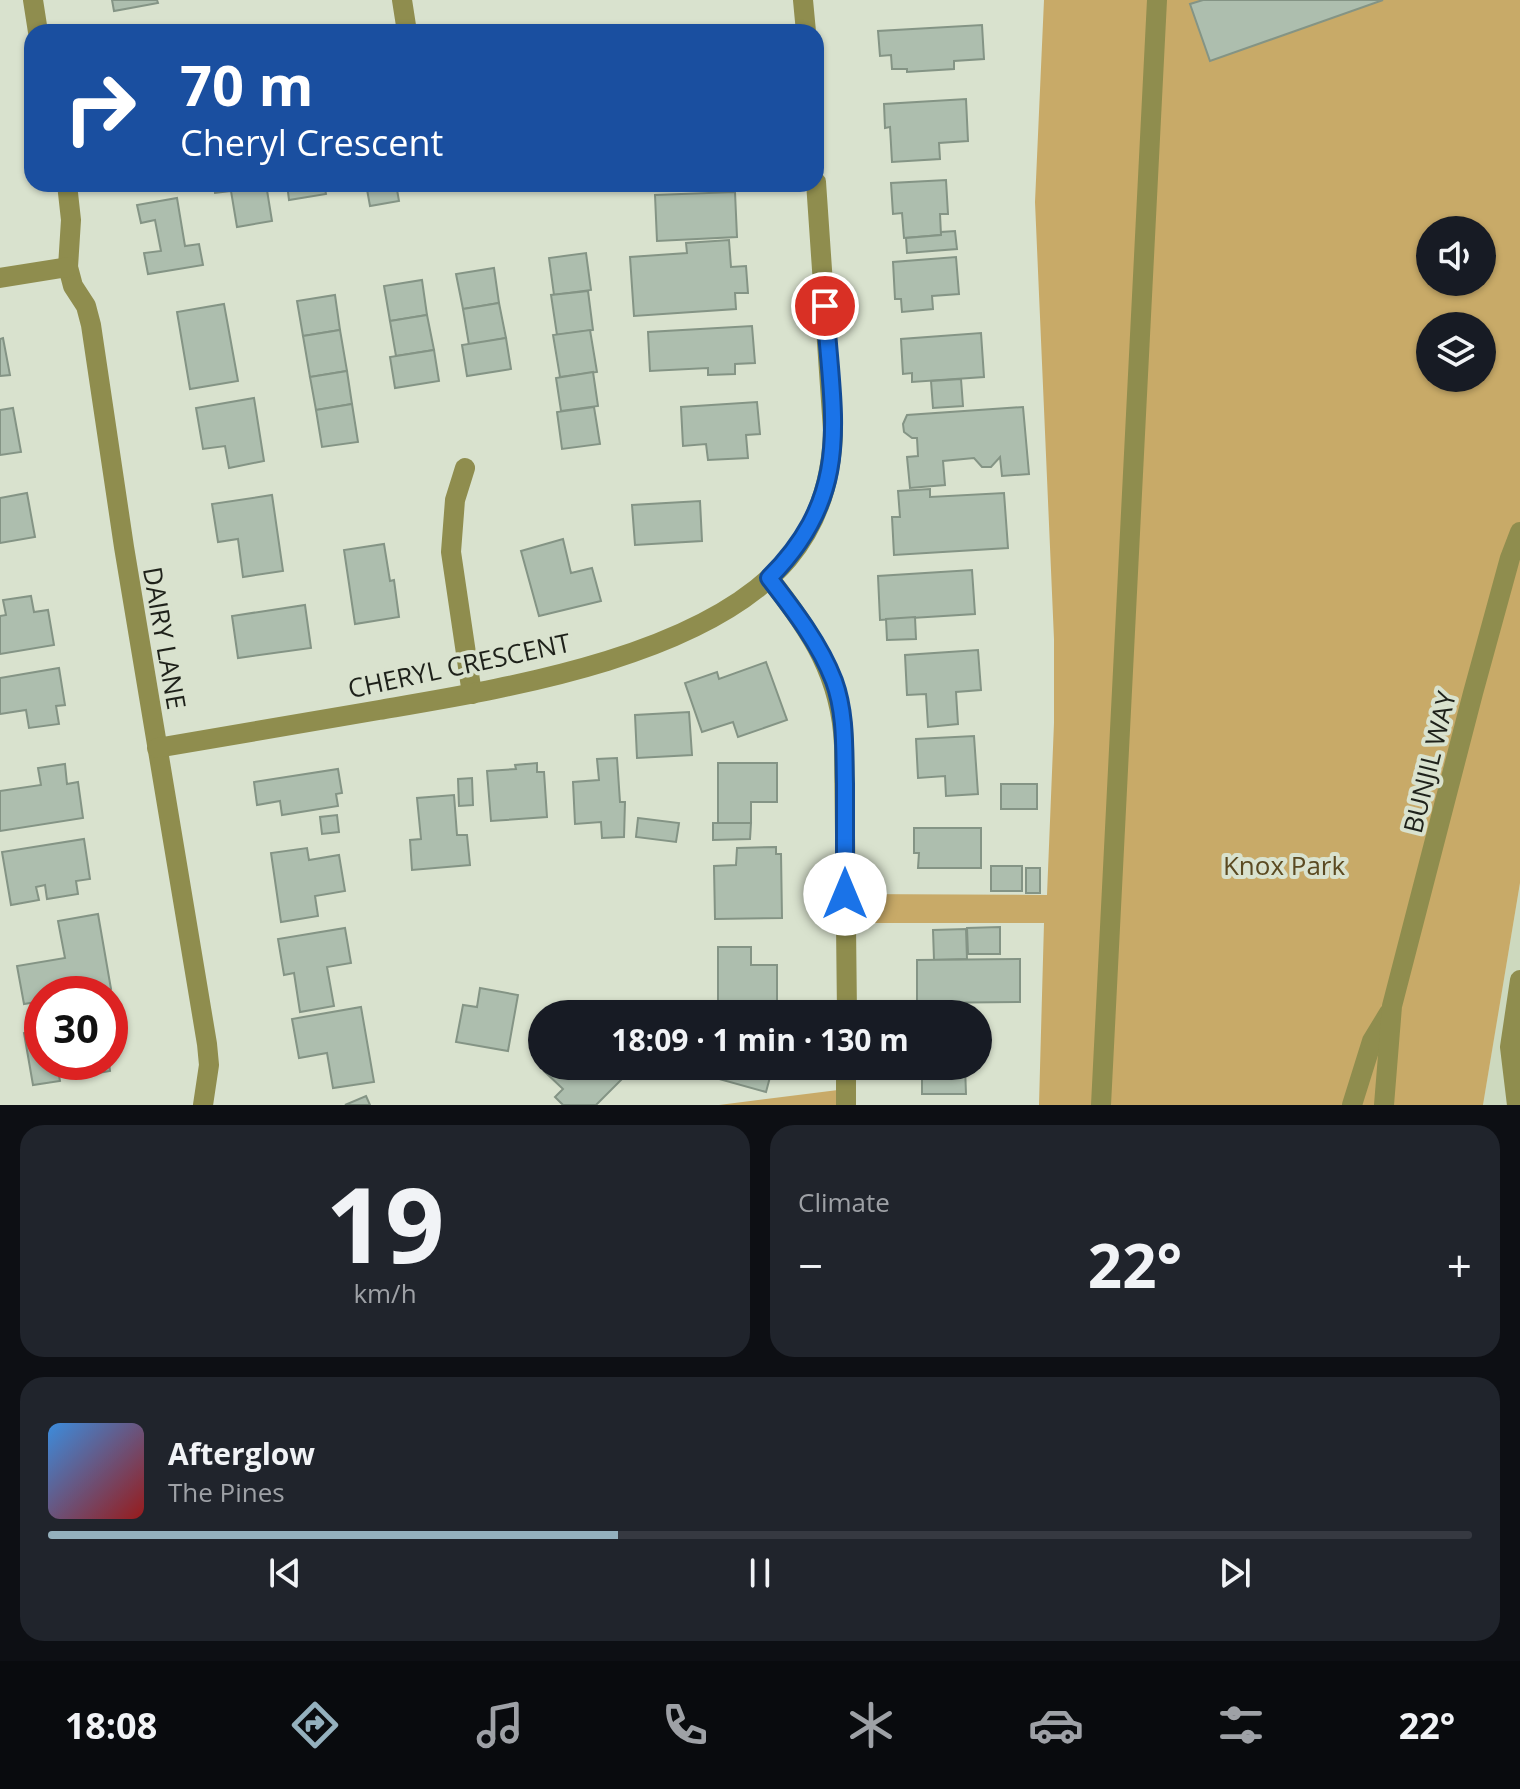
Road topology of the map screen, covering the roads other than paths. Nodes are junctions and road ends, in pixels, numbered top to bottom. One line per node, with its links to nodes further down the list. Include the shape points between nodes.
1 (33, 0): 5 (street)
2 (402, 0): 6 (street)
3 (803, 0): 7 (street)
4 (1157, 0): 25 (street)
5 (37, 24)
6 (406, 24)
7 (805, 24)
8 (68, 192): 10 (street, DAIRY LANE)
9 (817, 192): 14 (street, CHERYL CRESCENT, via 833,458 826,490 803,539)
10 (68, 267): 11 (street); 16 (street, DAIRY LANE, via 91,325)
11 (0, 278)
12 (465, 468): 15 (street, via 455,500 451,552)
13 (1520, 532): 19 (street, BUNJIL WAY)
14 (769, 578): 15 (street, CHERYL CRESCENT, via 733,605 653,644 553,677); 18 (street, via 819,652 840,703)
15 (472, 694): 16 (street, CHERYL CRESCENT)
16 (157, 748): 23 (street, DAIRY LANE, via 209,1054)
17 (1520, 980): 20 (street, via 1510,1042)
18 (847, 1000)
19 (1392, 1006): 26 (street, BUNJIL WAY, via 1372,1041); 27 (street, BUNJIL WAY)
20 (1516, 1059): 22 (street)
21 (846, 1080): 24 (street)
22 (1517, 1095)
23 (203, 1105)
24 (846, 1105)
25 (1101, 1105)
26 (1352, 1105)
27 (1384, 1105)

